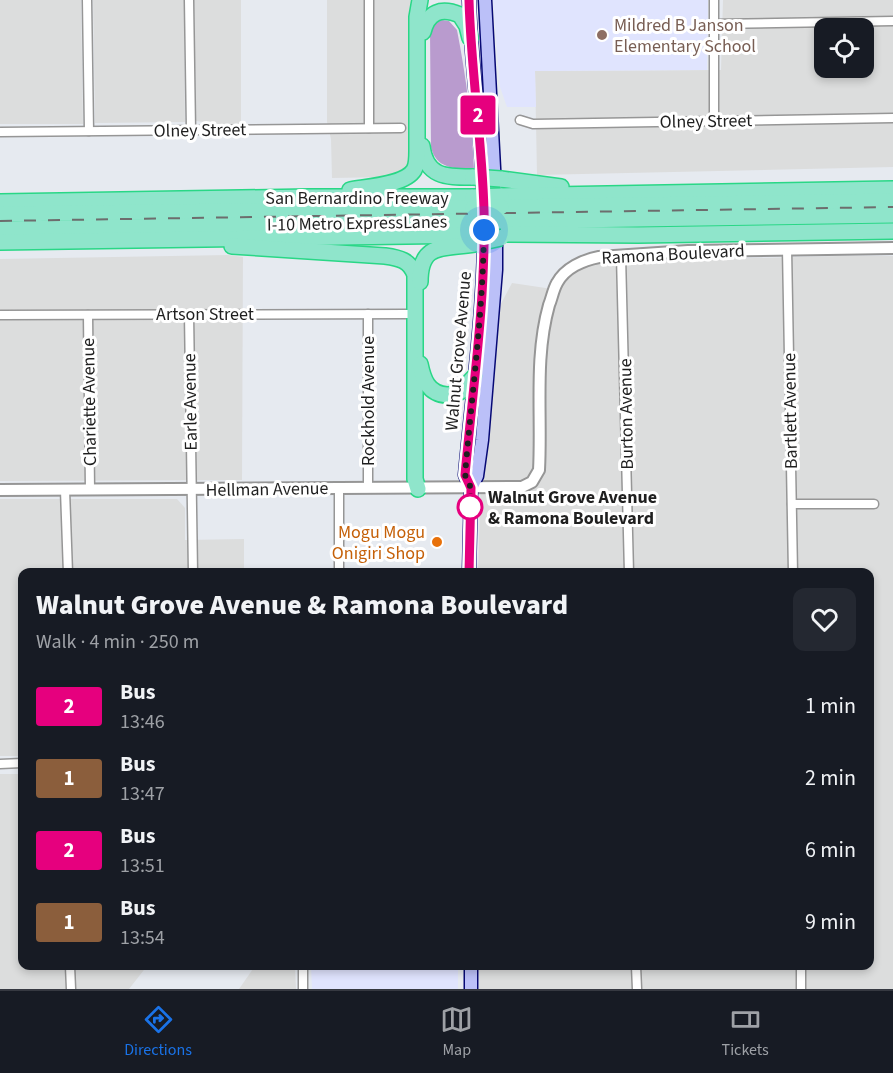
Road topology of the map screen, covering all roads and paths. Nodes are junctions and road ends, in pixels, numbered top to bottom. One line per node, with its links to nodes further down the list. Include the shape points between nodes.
1 (87, 0): 19 (street)
2 (189, 0): 18 (street)
3 (369, 0): 16 (street)
4 (420, 0): 23 (highway, via 416,168 395,182)
5 (428, 0): 11 (highway)
6 (469, 0): 12 (main road, Walnut Grove Avenue)
7 (485, 0): 47 (main road, Walnut Grove Avenue, via 496,270 482,440 477,476)
8 (714, 0): 10 (street)
9 (893, 21): 10 (street)
10 (713, 24): 15 (street)
11 (423, 32): 12 (highway, via 428,18 447,11 460,15); 22 (highway, bridge, via 422,147 430,168 451,177)
12 (470, 38): 43 (main road, Walnut Grove Avenue, via 484,210)
13 (893, 118): 15 (street, Olney Street)
14 (520, 120): 15 (street, Olney Street, via 533,124)
15 (714, 121)
16 (369, 128): 17 (street, Olney Street); 18 (street, Olney Street)
17 (401, 128)
18 (191, 130): 19 (street, Olney Street)
19 (89, 131): 20 (street, Olney Street)
20 (0, 132)
21 (893, 189): 22 (highway, San Bernardino Freeway)
22 (608, 194): 29 (highway, San Bernardino Freeway)
23 (309, 197): 25 (highway, San Bernardino Freeway); 28 (highway, San Bernardino Freeway)
24 (893, 201): 29 (highway, I-10 Metro ExpressLanes)
25 (0, 202)
26 (0, 214): 28 (highway, I-10 Metro ExpressLanes)
27 (893, 215): 29 (highway, I-10 Metro ExpressLanes)
28 (474, 221): 29 (highway, bridge); 29 (highway, I-10 Metro ExpressLanes, bridge); 29 (highway, San Bernardino Freeway, bridge); 30 (highway, I-10 Metro ExpressLanes); 32 (highway, San Bernardino Freeway); 42 (highway, via 422,263)
29 (502, 222): 31 (highway, San Bernardino Freeway, via 638,235)
30 (0, 229)
31 (893, 231)
32 (188, 238): 33 (highway, San Bernardino Freeway); 49 (highway, via 239,248 385,255 409,264 415,275)
33 (0, 242)
34 (893, 248): 35 (street, Ramona Boulevard)
35 (787, 249): 36 (street, Ramona Boulevard); 53 (street, Bartlett Avenue)
36 (621, 256): 44 (street, Ramona Boulevard, via 588,259 557,282 541,346 539,470); 59 (street, Burton Avenue)
37 (189, 314): 38 (street, Artson Street); 41 (street, Artson Street); 48 (street, Earle Avenue)
38 (368, 314): 39 (street, Artson Street); 46 (street, Rockhold Avenue)
39 (409, 314)
40 (0, 315): 41 (street, Artson Street)
41 (88, 315): 52 (street, Chariette Avenue)
42 (420, 364): 43 (highway, via 427,385 441,394 457,393); 49 (highway)
43 (475, 376): 47 (main road, Walnut Grove Avenue, via 465,475)
44 (532, 482): 47 (street, Hellman Avenue, via 516,488)
45 (339, 488): 46 (street, Hellman Avenue); 48 (street, Hellman Avenue); 57 (street)
46 (369, 488): 49 (street, Hellman Avenue)
47 (471, 488): 49 (street, Hellman Avenue); 58 (main road, Walnut Grove Avenue)
48 (191, 489): 52 (street, Hellman Avenue); 56 (street, Earle Avenue)
49 (418, 489)
50 (0, 490): 51 (street, Hellman Avenue)
51 (65, 490): 52 (street, Hellman Avenue); 55 (street)
52 (90, 490)
53 (792, 504): 54 (street); 60 (street, Bartlett Avenue)
54 (874, 504)
55 (68, 568)
56 (193, 568)
57 (339, 568)
58 (469, 568)
59 (629, 568)
60 (793, 568)
61 (0, 764): 62 (street)
62 (18, 764)
63 (70, 970): 68 (street)
64 (303, 970): 69 (street)
65 (471, 970): 70 (main road)
66 (636, 970): 71 (street)
67 (801, 970): 72 (street)
68 (71, 989)
69 (303, 989)
70 (471, 989)
71 (636, 989)
72 (801, 989)

